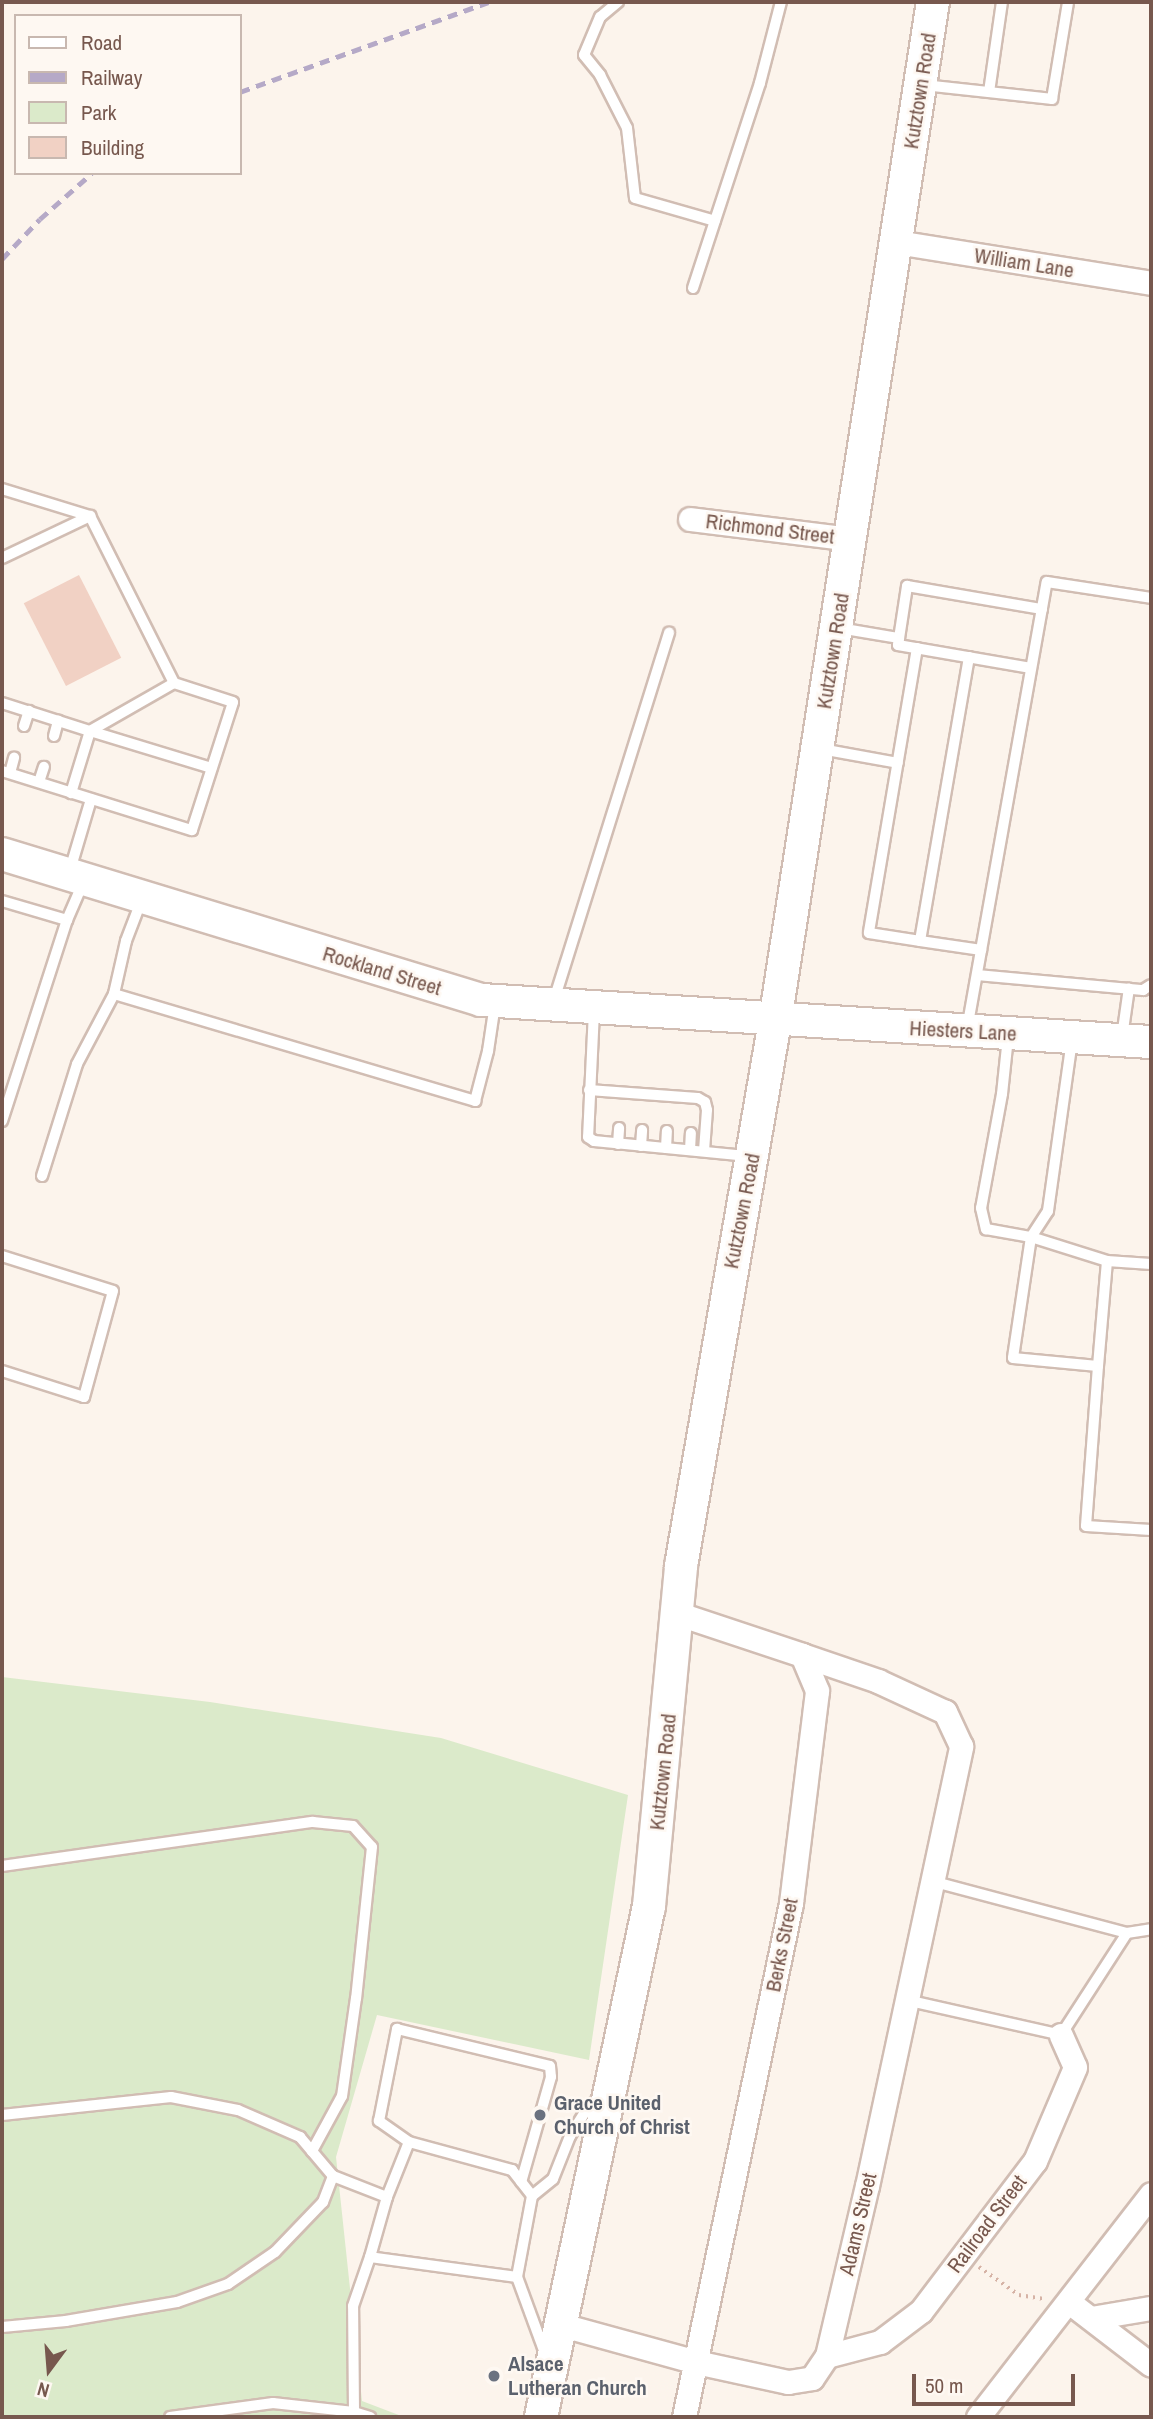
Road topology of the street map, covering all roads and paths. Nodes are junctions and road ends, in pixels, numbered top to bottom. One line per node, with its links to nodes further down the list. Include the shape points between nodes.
1 (618, 2): 8 (lane, via 600,17 584,55 600,75 627,128 635,198)
2 (781, 2): 8 (lane)
3 (933, 2): 6 (main road, Kutztown Road)
4 (1002, 2): 7 (lane)
5 (1068, 2): 7 (lane, via 1052,99)
6 (921, 85): 7 (lane); 9 (main road, Kutztown Road)
7 (989, 92)
8 (715, 221): 11 (lane)
9 (896, 242): 10 (street, William Lane); 15 (main road, Kutztown Road)
10 (1151, 283)
11 (693, 288)
12 (2, 489): 13 (lane)
13 (90, 516): 16 (lane); 25 (lane)
14 (690, 519): 15 (street, Richmond Street)
15 (851, 539): 19 (main road, Kutztown Road)
16 (2, 558)
17 (1151, 598): 18 (lane, via 1047,582)
18 (1042, 609): 21 (lane, via 907,586); 24 (lane)
19 (837, 628): 21 (lane); 32 (main road, Kutztown Road)
20 (669, 633): 53 (lane)
21 (899, 638): 22 (lane, via 898,645)
22 (917, 648): 23 (lane); 34 (lane)
23 (969, 657): 24 (lane); 46 (lane)
24 (1031, 668): 47 (lane)
25 (174, 683): 30 (lane); 36 (lane, via 233,702)
26 (2, 703): 27 (lane)
27 (29, 711): 28 (lane); 29 (lane)
28 (58, 721): 30 (lane); 31 (lane)
29 (24, 726)
30 (90, 730): 36 (lane); 39 (lane)
31 (54, 736)
32 (818, 749): 34 (lane); 55 (main road, Kutztown Road)
33 (14, 758): 37 (lane)
34 (898, 763): 46 (lane, via 869,933)
35 (44, 767): 38 (lane)
36 (212, 768): 40 (lane, via 192,830)
37 (6, 772): 38 (lane)
38 (38, 782): 39 (lane)
39 (71, 793): 40 (lane)
40 (91, 799): 42 (lane)
41 (2, 854): 42 (main road, Rockland Street)
42 (76, 878): 43 (main road, Rockland Street); 45 (lane)
43 (142, 898): 51 (lane); 52 (main road, Rockland Street, via 443,990)
44 (2, 901): 45 (lane)
45 (67, 920): 67 (lane)
46 (920, 941): 47 (lane)
47 (981, 950): 48 (lane)
48 (976, 975): 50 (lane); 56 (lane)
49 (1151, 985): 50 (lane, via 1143,990)
50 (1129, 988): 59 (lane)
51 (114, 994): 52 (lane, via 475,1101); 78 (lane, via 77,1064)
52 (495, 1001): 53 (main road, Rockland Street)
53 (552, 1006): 54 (main road, Rockland Street)
54 (594, 1009): 55 (main road, Rockland Street); 60 (lane)
55 (775, 1021): 56 (main road, Hiesters Lane); 77 (main road, Kutztown Road)
56 (967, 1032): 57 (main road, Hiesters Lane)
57 (1008, 1034): 58 (main road, Hiesters Lane); 79 (lane, via 981,1208 986,1229)
58 (1072, 1037): 59 (main road, Hiesters Lane); 79 (lane, via 1048,1212)
59 (1137, 1041)
60 (589, 1090): 61 (lane); 72 (lane, via 588,1138)
61 (621, 1092): 62 (lane); 64 (lane)
62 (645, 1094): 63 (lane); 65 (lane)
63 (668, 1096): 66 (lane); 76 (lane, via 705,1102)
64 (620, 1105)
65 (644, 1107)
66 (668, 1108)
67 (2, 1121)
68 (619, 1128): 72 (lane)
69 (642, 1130): 73 (lane)
70 (667, 1131): 74 (lane)
71 (691, 1133): 75 (lane)
72 (618, 1144): 73 (lane)
73 (641, 1146): 74 (lane)
74 (666, 1148): 75 (lane)
75 (690, 1150): 76 (lane)
76 (705, 1151): 77 (lane)
77 (752, 1156): 86 (main road, Kutztown Road, via 681,1566)
78 (42, 1176)
79 (1031, 1237): 81 (lane); 83 (lane, via 1013,1358)
80 (2, 1256): 84 (lane, via 113,1290 84,1397)
81 (1107, 1261): 82 (lane); 83 (lane)
82 (1151, 1264)
83 (1098, 1366): 85 (lane, via 1086,1526)
84 (2, 1371)
85 (1151, 1530)
86 (679, 1614): 87 (street); 94 (main road, Kutztown Road, via 649,1906)
87 (802, 1655): 89 (street, Adams Street, via 878,1681 945,1712 961,1746); 112 (street, Berks Street, via 817,1691 791,1903)
88 (2, 1866): 97 (lane, via 313,1822 353,1826 372,1847 356,1998 342,2096)
89 (930, 1888): 91 (lane); 92 (street, Adams Street)
90 (1151, 1929): 91 (lane)
91 (1127, 1933): 93 (lane)
92 (906, 2000): 93 (lane); 111 (street, Adams Street)
93 (1061, 2035): 103 (street, Railroad Street, via 1075,2067 1035,2161)
94 (612, 2086): 101 (lane, via 587,2109 553,2179); 109 (main road, Kutztown Road)
95 (2, 2115): 97 (lane, via 171,2097 238,2110 300,2137)
96 (409, 2142): 99 (lane, via 512,2170); 99 (lane, via 379,2121 397,2029 550,2066 551,2077); 102 (lane)
97 (312, 2151): 98 (lane)
98 (333, 2176): 102 (lane); 110 (lane, via 323,2202 275,2252 228,2284 177,2302)
99 (521, 2182): 101 (lane)
100 (1151, 2194): 106 (street)
101 (532, 2196): 105 (lane)
102 (387, 2197): 104 (lane)
103 (963, 2256): 106 (path, via 1019,2295); 111 (street, Railroad Street, via 921,2311 880,2342)
104 (370, 2257): 105 (lane); 115 (lane, via 354,2306)
105 (517, 2277): 114 (lane)
106 (1069, 2302): 108 (street); 120 (street)
107 (1151, 2308): 108 (street)
108 (1091, 2318): 113 (street)
109 (562, 2325): 112 (street); 114 (main road, Kutztown Road)
110 (2, 2327)
111 (827, 2356): 112 (street, via 812,2378 788,2382)
112 (696, 2362): 119 (street)
113 (1151, 2365)
114 (551, 2372): 118 (main road, Kutztown Road)
115 (354, 2412): 116 (lane, via 274,2403); 117 (lane)
116 (170, 2417)
117 (370, 2417)
118 (541, 2417)
119 (684, 2417)
120 (978, 2417)

